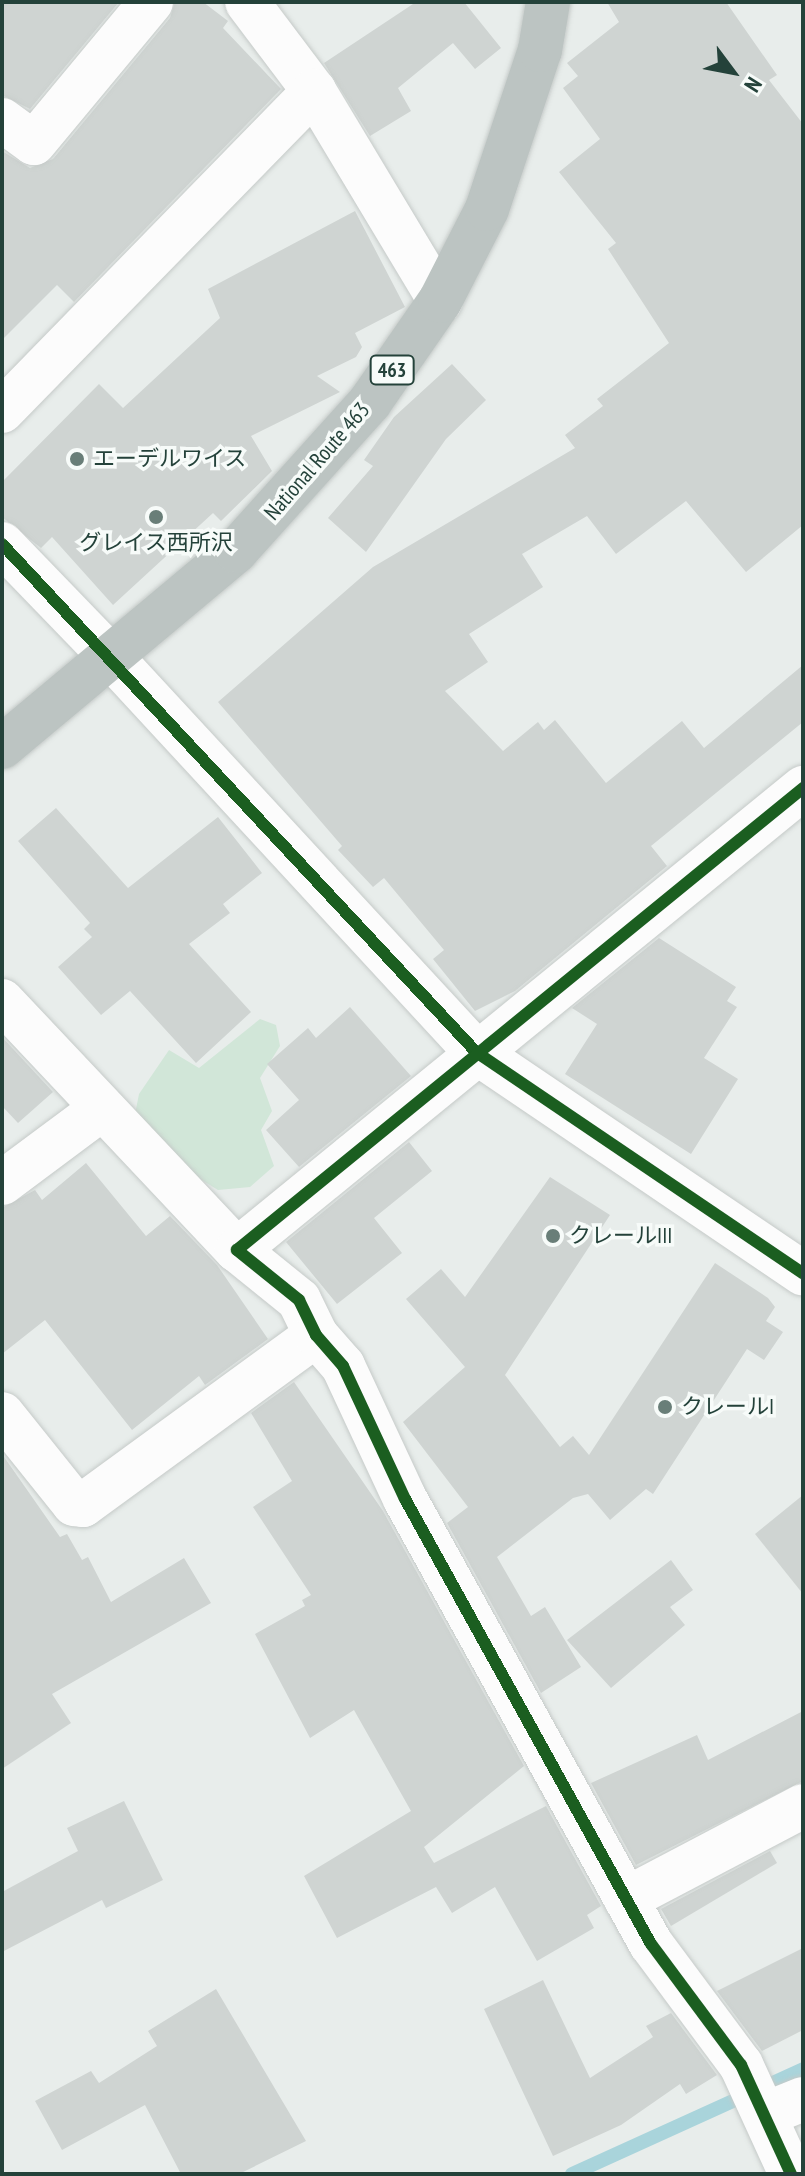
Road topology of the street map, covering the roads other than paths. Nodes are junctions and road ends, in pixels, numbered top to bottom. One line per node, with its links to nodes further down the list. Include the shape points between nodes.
1 (151, 2): 5 (street, via 34,143)
2 (247, 2): 4 (street)
3 (548, 2): 6 (highway, National Route 463 / 463, via 514,139)
4 (314, 91): 6 (street); 7 (street)
5 (2, 120)
6 (440, 301): 9 (highway, National Route 463 / 463, via 310,474)
7 (2, 411)
8 (2, 544): 9 (street)
9 (113, 659): 10 (highway, National Route 463 / 463); 13 (street)
10 (2, 747)
11 (803, 788): 13 (street, via 684,892)
12 (2, 1001): 14 (street)
13 (476, 1052): 16 (street); 17 (street)
14 (100, 1110): 15 (street); 16 (street)
15 (2, 1183)
16 (237, 1250): 18 (street, via 299,1300)
17 (803, 1273)
18 (316, 1335): 19 (street, via 83,1505 74,1504); 21 (street, via 343,1366 405,1499)
19 (2, 1414)
20 (803, 1806): 21 (street)
21 (626, 1899): 22 (street, via 741,2065)
22 (785, 2107): 23 (street)
23 (791, 2174)

